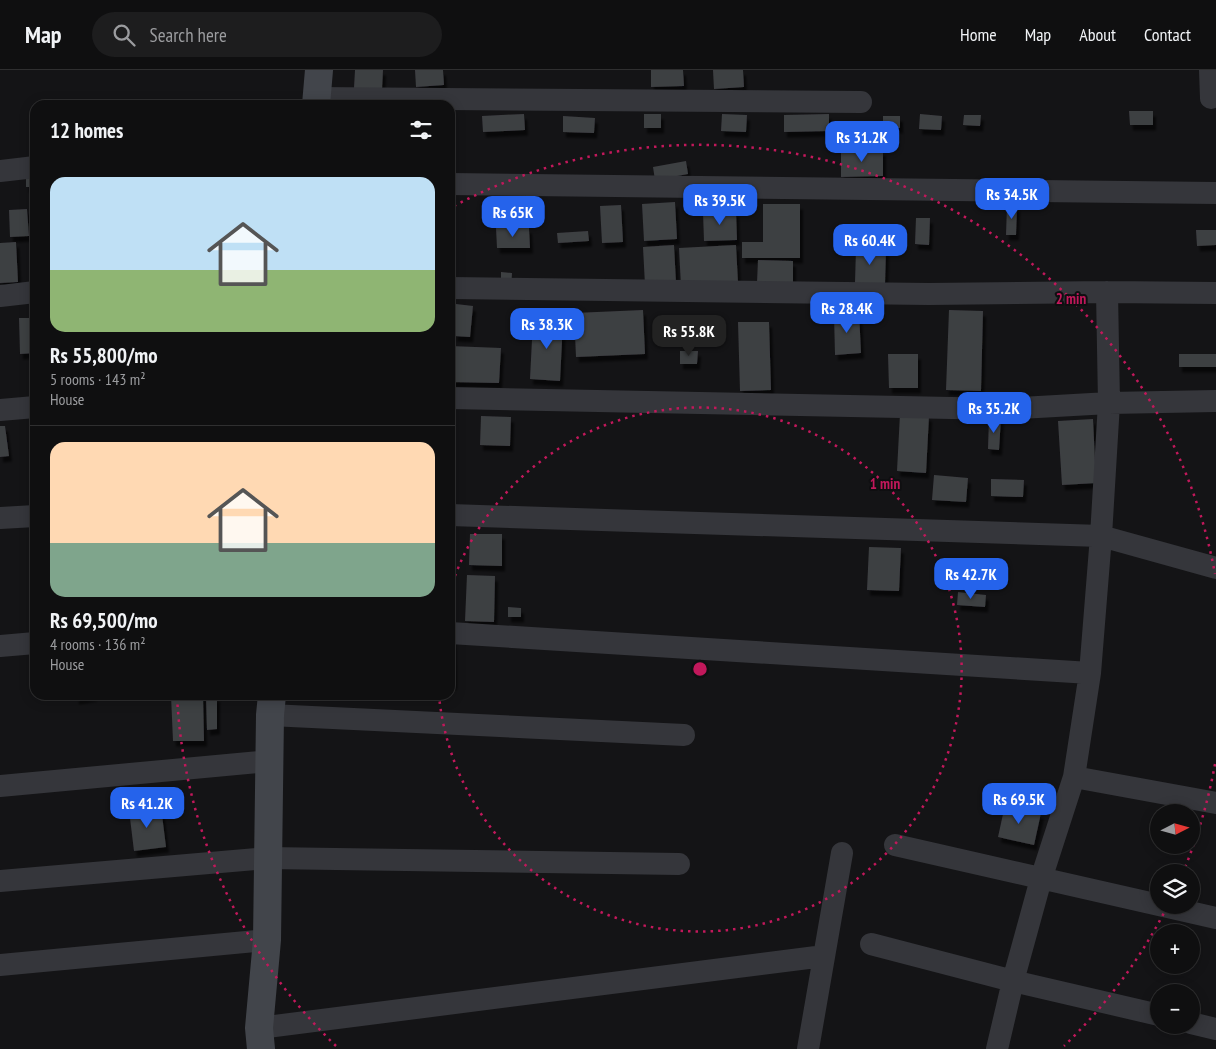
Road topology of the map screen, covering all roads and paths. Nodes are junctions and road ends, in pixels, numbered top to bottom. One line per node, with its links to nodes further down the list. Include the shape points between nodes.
1 (318, 70): 4 (street)
2 (1210, 70): 3 (street)
3 (1211, 98)
4 (316, 100)
5 (455, 102): 6 (street)
6 (861, 102)
7 (30, 168): 8 (street)
8 (0, 171)
9 (455, 184): 10 (street)
10 (1216, 193)
11 (455, 288): 12 (street, via 919,294)
12 (1107, 292): 14 (street); 18 (street)
13 (30, 293): 15 (street)
14 (1216, 293)
15 (0, 296)
16 (455, 398): 18 (street, via 1002,409)
17 (1216, 401): 18 (street)
18 (1109, 403): 24 (street)
19 (30, 407): 20 (street)
20 (0, 410)
21 (455, 515): 24 (street)
22 (30, 516): 23 (street)
23 (0, 518)
24 (1101, 536): 25 (street); 29 (street)
25 (1216, 568)
26 (455, 633): 29 (street)
27 (30, 643): 28 (street)
28 (0, 646)
29 (1090, 673): 33 (street)
30 (271, 705): 31 (street); 32 (street)
31 (684, 736)
32 (270, 761): 34 (street); 38 (street)
33 (1074, 778): 35 (street); 40 (street)
34 (0, 786)
35 (1216, 803)
36 (895, 845): 40 (street)
37 (842, 853): 47 (street)
38 (268, 858): 39 (street); 41 (street); 45 (street)
39 (679, 864)
40 (1041, 879): 42 (street); 49 (street)
41 (0, 881)
42 (1150, 903)
43 (1198, 914): 44 (street)
44 (1216, 918)
45 (267, 940): 48 (street); 53 (street)
46 (872, 944): 49 (street)
47 (824, 956): 53 (street); 54 (street)
48 (0, 965)
49 (1013, 981): 50 (street); 55 (street)
50 (1150, 1013)
51 (1200, 1025): 52 (street)
52 (1216, 1028)
53 (260, 1039)
54 (808, 1049)
55 (997, 1049)

